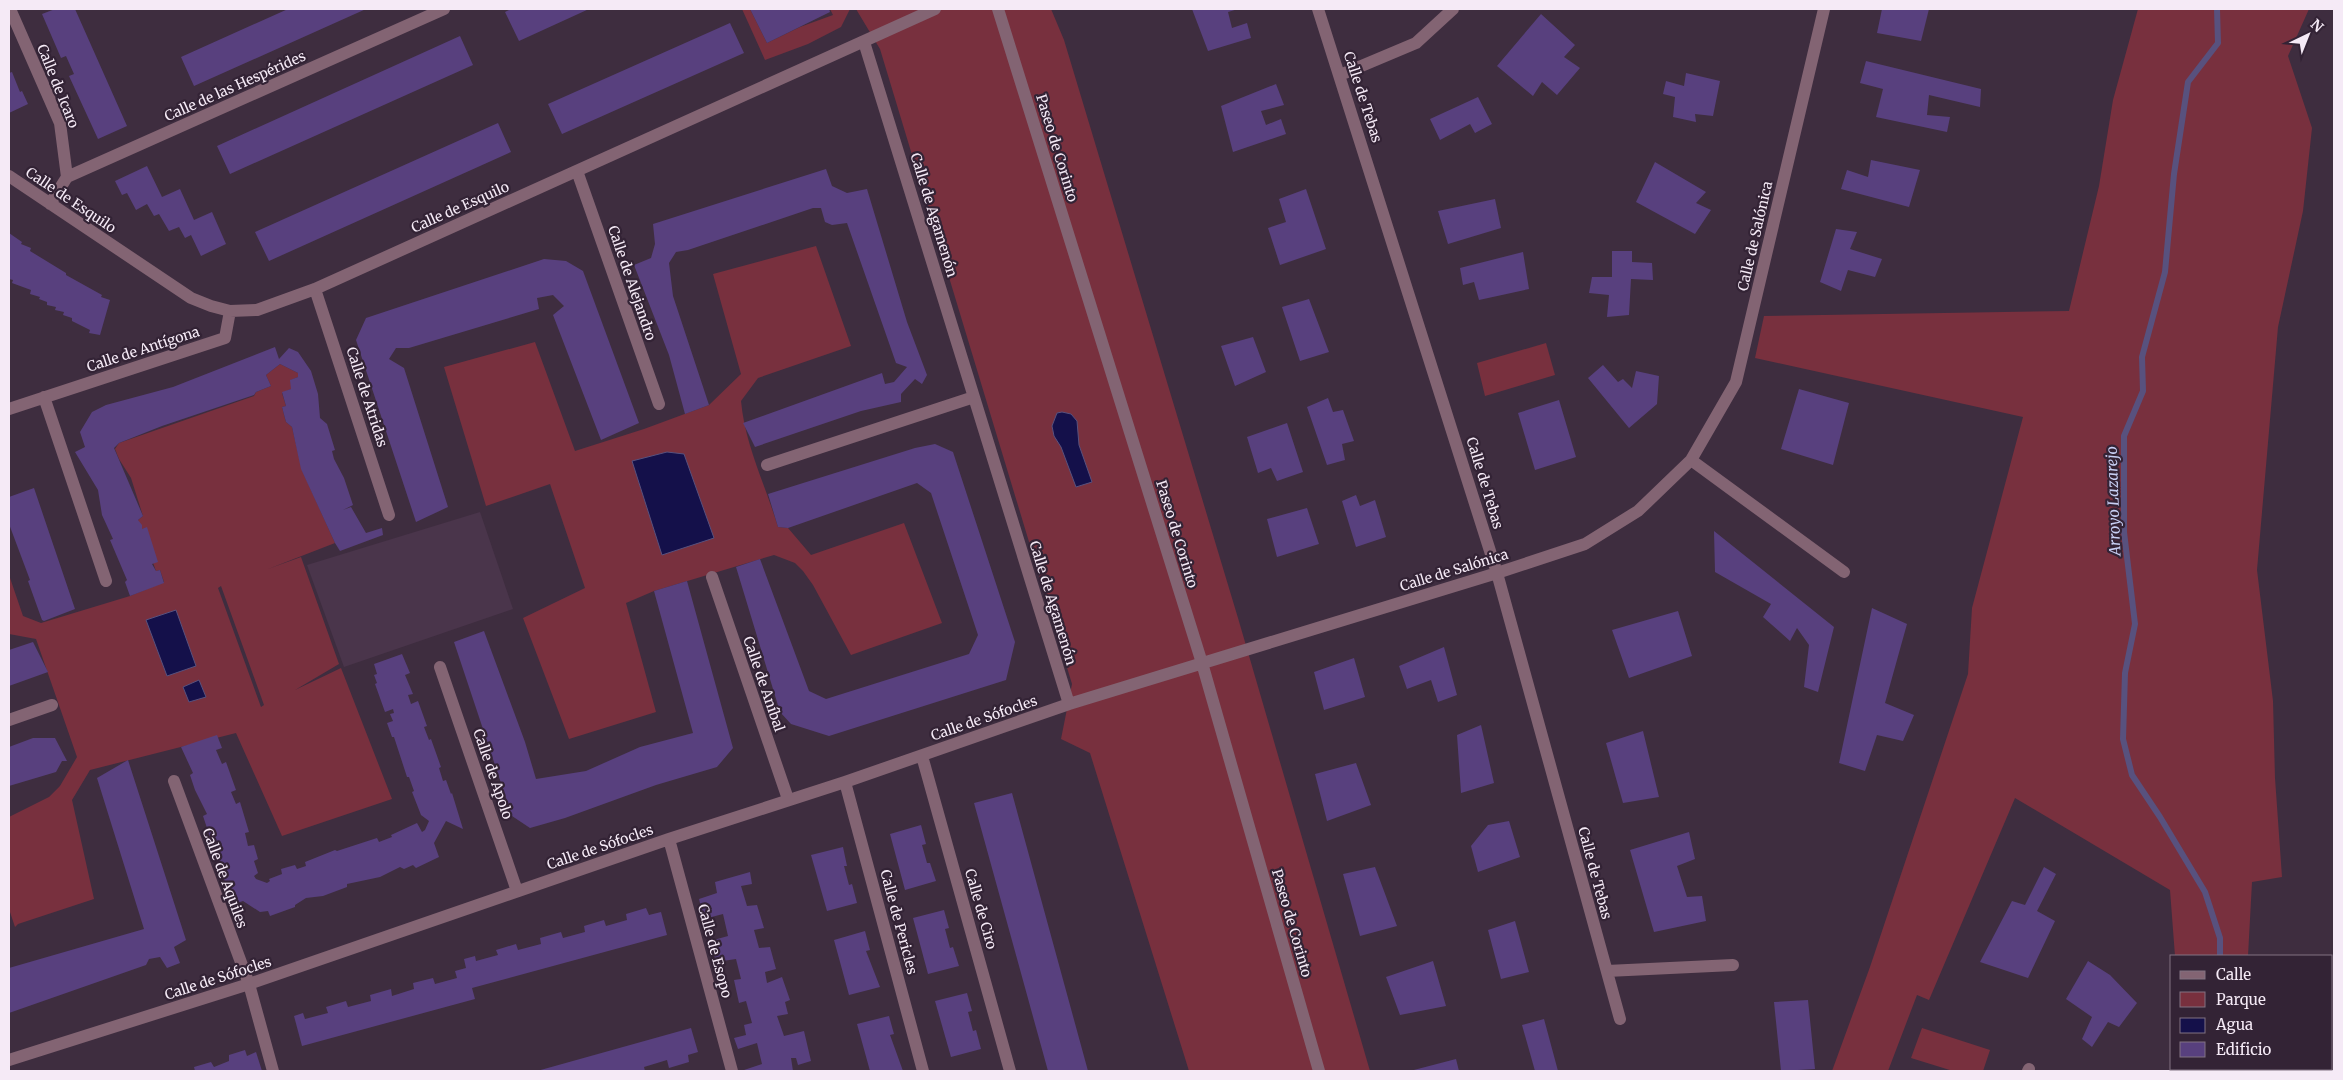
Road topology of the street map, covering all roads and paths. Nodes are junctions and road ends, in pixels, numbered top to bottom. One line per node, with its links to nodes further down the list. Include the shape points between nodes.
1 (10, 9): 12 (street, Calle de Icaro, via 60,123)
2 (444, 9): 12 (street, Calle de las Hespérides)
3 (935, 9): 8 (street, Calle de Esquilo)
4 (998, 9): 27 (street, Paseo de Corinto)
5 (1318, 9): 9 (street, Calle de Tebas)
6 (1453, 9): 9 (street, via 1416,43)
7 (1824, 9): 20 (street, Calle de Salónica, via 1736,382)
8 (864, 42): 10 (street, Calle de Esquilo); 17 (street, Calle de Agamenón)
9 (1340, 75): 24 (street, Calle de Tebas)
10 (577, 171): 14 (street, Calle de Esquilo); 18 (street, Calle de Alejandro)
11 (9, 176): 13 (street, Calle de Esquilo)
12 (67, 177): 13 (street)
13 (50, 204): 15 (street, Calle de Esquilo, via 191,298)
14 (315, 289): 15 (street, Calle de Esquilo, via 257,310); 22 (street, Calle de Atridas)
15 (230, 310): 16 (street, Calle de Antígona, via 224,338)
16 (44, 397): 19 (street, Calle de Antígona); 26 (street)
17 (974, 397): 21 (street); 29 (street, Calle de Agamenón)
18 (659, 404)
19 (9, 409)
20 (1691, 460): 23 (street); 24 (street, Calle de Salónica, via 1638,511 1585,544)
21 (767, 465)
22 (390, 515)
23 (1844, 572)
24 (1498, 573): 27 (street, Calle de Salónica); 39 (street, Calle de Tebas)
25 (712, 577): 35 (street, Calle de Aníbal)
26 (106, 581)
27 (1202, 662): 29 (street, Calle de Sófocles); 47 (street, Paseo de Corinto)
28 (440, 667): 37 (street, Calle de Apolo)
29 (1069, 704): 32 (street, Calle de Sófocles)
30 (52, 705): 31 (street)
31 (9, 720)
32 (922, 756): 34 (street, Calle de Sófocles); 46 (street, Calle de Ciro)
33 (174, 781): 40 (street, Calle de Aquiles)
34 (845, 782): 35 (street, Calle de Sófocles); 45 (street, Calle de Pericles)
35 (788, 799): 36 (street, Calle de Sófocles)
36 (669, 839): 37 (street, Calle de Sófocles); 44 (street, Calle de Esopo)
37 (517, 891): 40 (street, Calle de Sófocles)
38 (1733, 965): 39 (street)
39 (1607, 971): 41 (street, Calle de Tebas)
40 (249, 984): 42 (street, Calle de Sófocles); 43 (street, Calle de Aquiles)
41 (1620, 1019)
42 (9, 1060)
43 (273, 1071)
44 (732, 1071)
45 (923, 1071)
46 (1010, 1071)
47 (1319, 1071)

